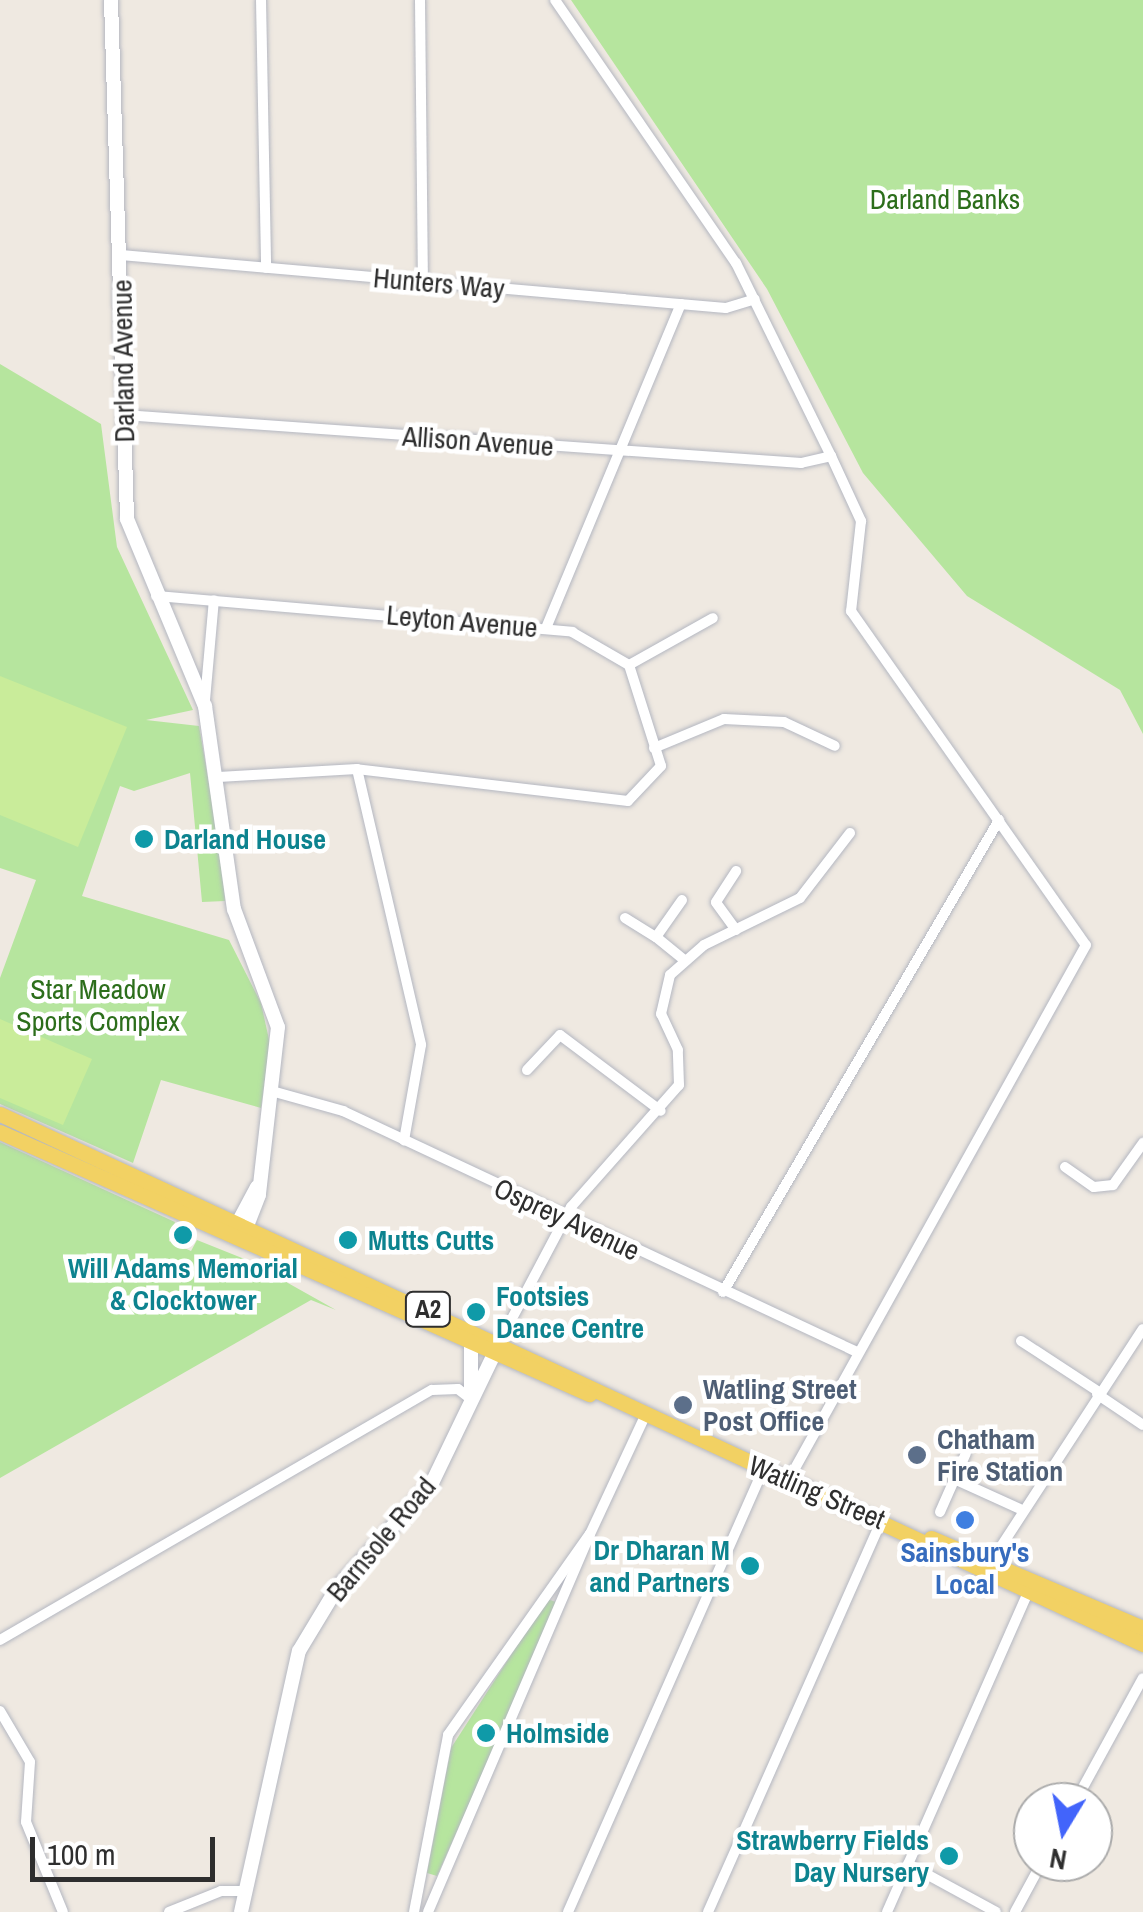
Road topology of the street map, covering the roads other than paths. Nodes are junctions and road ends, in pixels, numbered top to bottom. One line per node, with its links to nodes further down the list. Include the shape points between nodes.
1 (110, 0): 5 (street, Darland Avenue)
2 (261, 0): 6 (street)
3 (420, 0): 7 (street)
4 (555, 0): 8 (street)
5 (121, 255): 6 (street, Hunters Way); 10 (street, Darland Avenue)
6 (266, 268): 7 (street, Hunters Way)
7 (423, 282): 9 (street, Hunters Way)
8 (755, 299): 9 (street, Hunters Way); 12 (street)
9 (681, 304): 11 (street)
10 (124, 415): 11 (street, Allison Avenue); 13 (street, Darland Avenue, via 127,519)
11 (620, 451): 12 (street, Allison Avenue, via 801,463); 16 (street)
12 (831, 456): 23 (street, via 861,521 851,611)
13 (156, 596): 14 (street, Leyton Avenue); 18 (street, Darland Avenue)
14 (214, 600): 16 (street, Leyton Avenue); 18 (street, Darland Avenue)
15 (713, 618): 17 (street)
16 (546, 628): 17 (street, Leyton Avenue, via 592,640)
17 (629, 666): 20 (street, via 647,698)
18 (205, 706): 22 (street, Darland Avenue)
19 (835, 746): 20 (street, via 784,722 724,720)
20 (654, 748): 21 (street, via 661,766 652,786 628,801)
21 (357, 769): 22 (street); 36 (street, via 421,1044)
22 (218, 777): 32 (street, Darland Avenue, via 234,908 278,1027)
23 (999, 820): 42 (street); 47 (street, via 1086,944)
24 (850, 833): 28 (street, via 800,898)
25 (736, 872): 28 (street, via 716,902)
26 (682, 900): 29 (street)
27 (626, 918): 29 (street)
28 (736, 930): 30 (street)
29 (656, 937): 30 (street)
30 (683, 959): 33 (street, via 660,998 681,1068)
31 (528, 1070): 33 (street, via 560,1035)
32 (274, 1092): 36 (street, Osprey Avenue); 40 (street, Darland Avenue)
33 (661, 1111): 39 (street)
34 (0, 1114): 40 (main road, A2)
35 (0, 1132): 41 (main road, A2)
36 (404, 1140): 39 (street, Osprey Avenue)
37 (1143, 1143): 38 (street, via 1112,1186 1094,1187)
38 (1066, 1167)
39 (564, 1219): 42 (street, Osprey Avenue); 46 (street)
40 (244, 1222): 41 (street, Darland Avenue); 46 (main road, Watling Street / A2)
41 (235, 1239): 45 (main road, Watling Street / A2)
42 (723, 1292): 47 (street, Osprey Avenue)
43 (1143, 1329): 48 (street)
44 (1021, 1341): 48 (street)
45 (472, 1347): 46 (main road, Watling Street / A2); 49 (street, Barnsole Road)
46 (496, 1350): 49 (street, Barnsole Road); 50 (main road, Watling Street / A2)
47 (857, 1352): 54 (street)
48 (1098, 1393): 51 (street); 56 (street)
49 (472, 1400): 65 (street, via 458,1389 432,1390); 73 (street, Barnsole Road, via 432,1483 337,1588 299,1651)
50 (645, 1416): 53 (main road, Watling Street / A2); 59 (street)
51 (1143, 1425)
52 (966, 1452): 55 (street)
53 (763, 1468): 54 (main road, Watling Street / A2); 80 (street)
54 (789, 1479): 58 (main road, Watling Street / A2)
55 (954, 1479): 56 (street); 57 (street)
56 (1020, 1509): 60 (street)
57 (940, 1512)
58 (882, 1520): 60 (main road, Watling Street / A2); 81 (street)
59 (590, 1534): 61 (street); 63 (street)
60 (988, 1568): 62 (main road, Watling Street / A2); 64 (main road, Watling Street / A2)
61 (548, 1587): 63 (street); 72 (street, via 448,1735)
62 (1028, 1593): 66 (main road, Watling Street / A2); 70 (street)
63 (565, 1596): 74 (street)
64 (1143, 1628)
65 (0, 1640)
66 (1143, 1644)
67 (1143, 1678): 69 (street)
68 (0, 1711): 75 (street, via 30,1762 26,1822)
69 (1086, 1782)
70 (908, 1864): 82 (street); 83 (street)
71 (1031, 1882): 84 (street)
72 (419, 1885): 74 (street); 78 (street)
73 (247, 1892): 76 (street, via 220,1891); 77 (street, Barnsole Road)
74 (438, 1892): 79 (street)
75 (63, 1912)
76 (169, 1912)
77 (241, 1912)
78 (414, 1912)
79 (428, 1912)
80 (568, 1912)
81 (708, 1912)
82 (887, 1912)
83 (996, 1912)
84 (1015, 1912)

